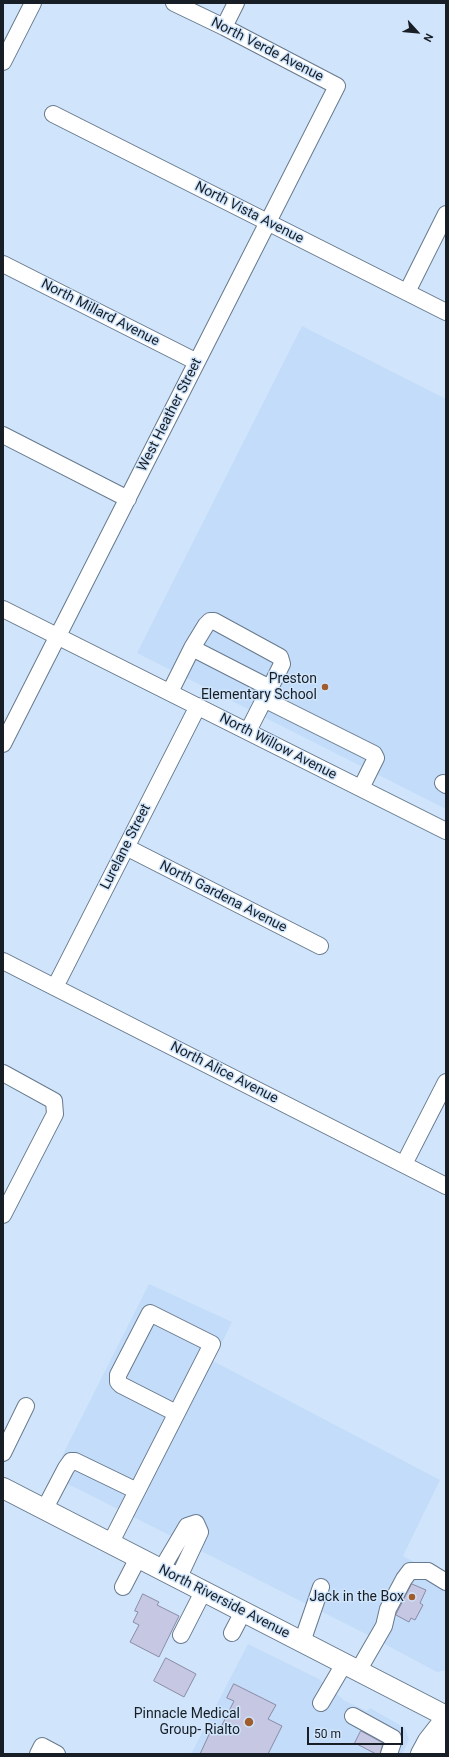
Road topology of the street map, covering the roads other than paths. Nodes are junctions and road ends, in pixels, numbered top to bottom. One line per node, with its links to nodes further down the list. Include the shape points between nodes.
1 (33, 3): 5 (street)
2 (174, 3): 4 (street, North Verde Avenue)
3 (236, 3): 4 (street)
4 (224, 27): 6 (street, North Verde Avenue)
5 (3, 62)
6 (337, 86): 9 (street, West Heather Street)
7 (53, 114): 9 (street, North Vista Avenue)
8 (446, 214): 11 (street)
9 (268, 222): 11 (street, North Vista Avenue); 13 (street, West Heather Street)
10 (3, 264): 13 (street, North Millard Avenue)
11 (407, 292): 12 (street, North Vista Avenue)
12 (446, 312)
13 (198, 362): 15 (street, West Heather Street)
14 (3, 435): 15 (street)
15 (128, 498): 17 (street, West Heather Street)
16 (3, 609): 17 (street, North Willow Avenue)
17 (57, 637): 19 (street, North Willow Avenue); 23 (street, West Heather Street)
18 (192, 648): 19 (street); 20 (street); 20 (street, via 206,625 214,621 280,657 282,664)
19 (170, 692): 21 (street, North Willow Avenue)
20 (267, 693): 22 (street); 24 (street, via 372,752 376,758)
21 (198, 706): 22 (street, North Willow Avenue); 26 (street, Lurelane Street)
22 (248, 731): 24 (street, North Willow Avenue)
23 (3, 744)
24 (361, 788): 25 (street, North Willow Avenue)
25 (446, 831)
26 (126, 848): 27 (street, North Gardena Avenue); 29 (street, Lurelane Street)
27 (320, 946)
28 (3, 961): 29 (street, North Alice Avenue)
29 (55, 987): 32 (street, North Alice Avenue)
30 (3, 1073): 34 (street, via 54,1101 55,1114)
31 (446, 1082): 32 (street)
32 (404, 1164): 33 (street, North Alice Avenue)
33 (446, 1186)
34 (3, 1215)
35 (26, 1406): 37 (street)
36 (176, 1413): 36 (street, via 212,1344 150,1313 118,1375 118,1382); 39 (street)
37 (3, 1453)
38 (3, 1488): 40 (main road, North Riverside Avenue)
39 (137, 1491): 40 (street, via 71,1461); 41 (street)
40 (44, 1510): 41 (main road, North Riverside Avenue)
41 (110, 1544): 42 (main road, North Riverside Avenue)
42 (138, 1558): 43 (main road, North Riverside Avenue); 46 (street)
43 (161, 1570): 44 (main road, North Riverside Avenue); 44 (street, via 187,1526 196,1523 200,1532)
44 (178, 1579): 48 (main road, North Riverside Avenue)
45 (446, 1582): 53 (street, via 428,1571 410,1571 388,1609 384,1626)
46 (123, 1587)
47 (321, 1587): 52 (street)
48 (204, 1592): 49 (main road, North Riverside Avenue); 51 (street)
49 (243, 1612): 50 (street); 52 (main road, North Riverside Avenue)
50 (232, 1633)
51 (181, 1636)
52 (302, 1642): 53 (main road, North Riverside Avenue)
53 (351, 1667): 54 (street); 56 (main road, North Riverside Avenue)
54 (321, 1703)
55 (353, 1716): 60 (street, via 393,1738)
56 (446, 1717): 61 (main road)
57 (446, 1725): 62 (main road)
58 (38, 1754): 59 (street, via 42,1746)
59 (57, 1754)
60 (389, 1754)
61 (421, 1754)
62 (441, 1754)

